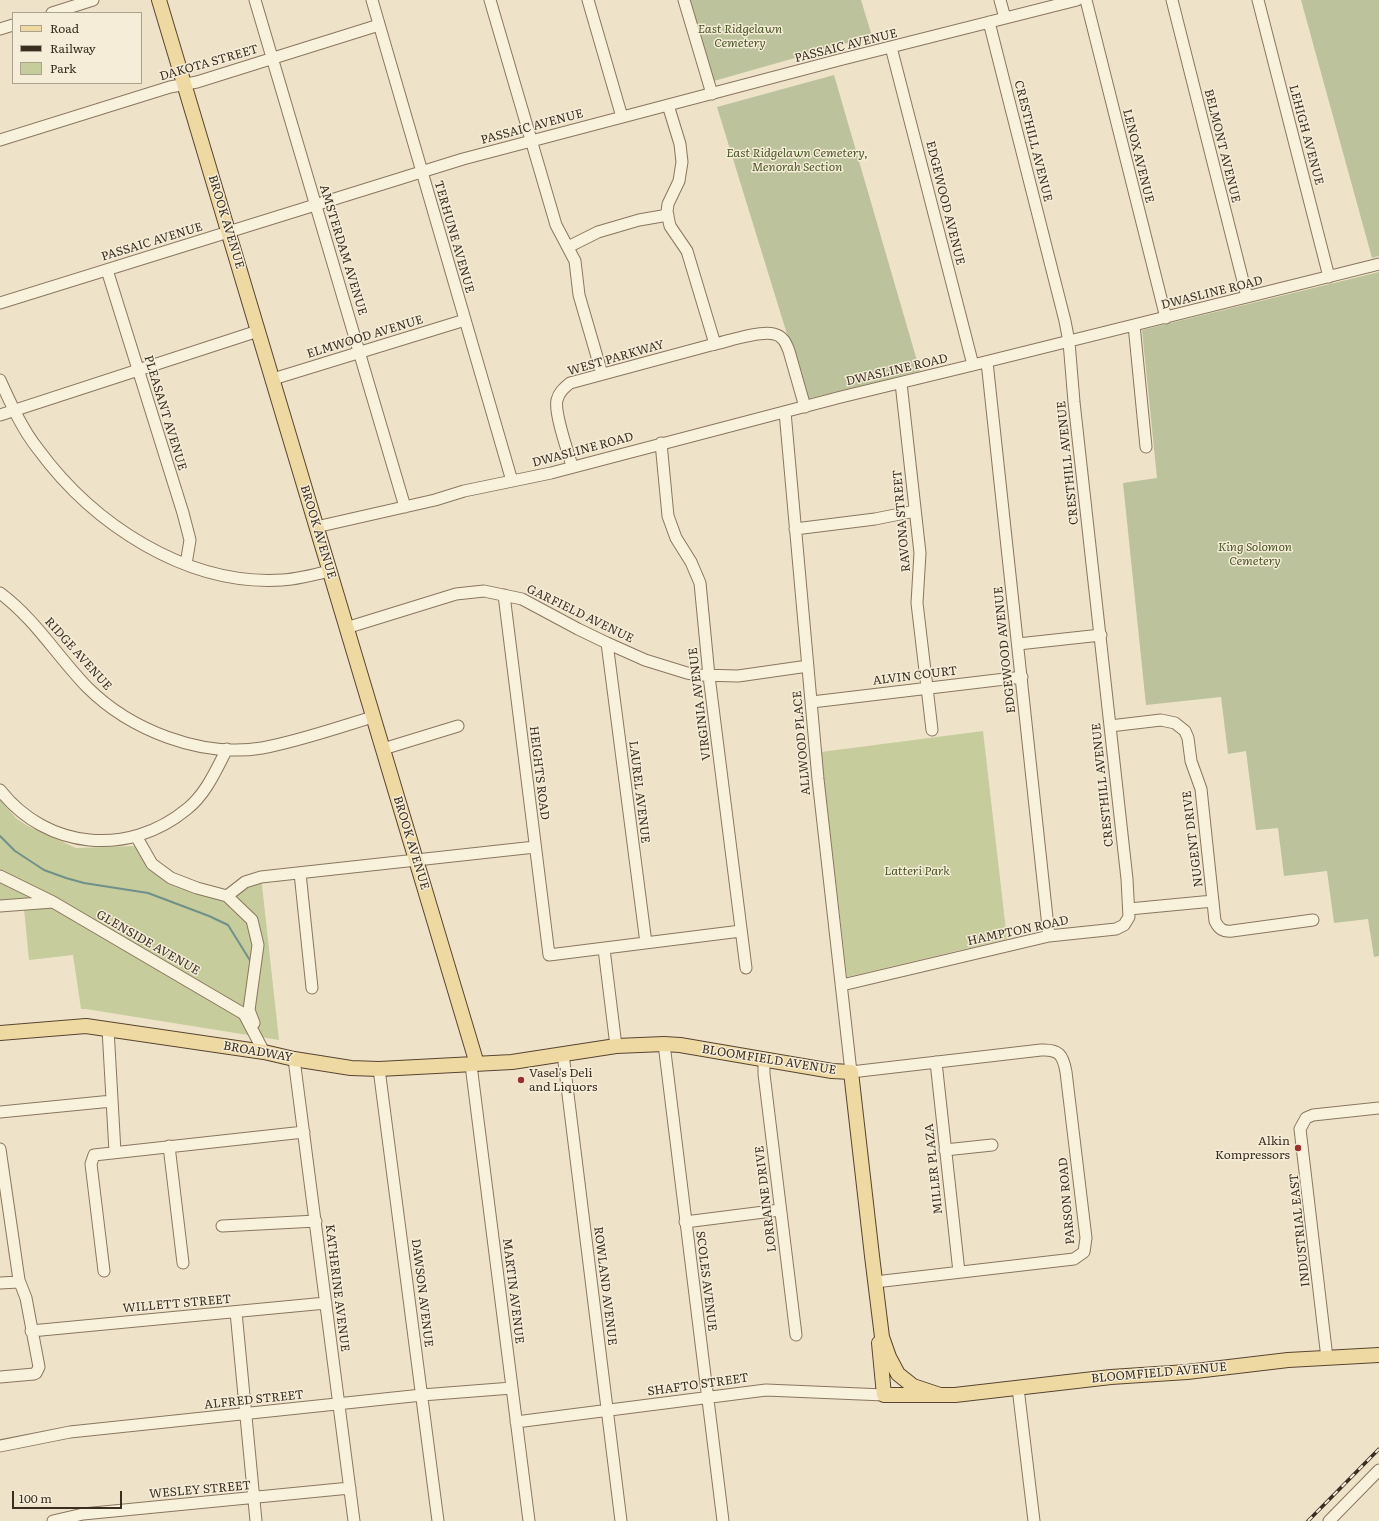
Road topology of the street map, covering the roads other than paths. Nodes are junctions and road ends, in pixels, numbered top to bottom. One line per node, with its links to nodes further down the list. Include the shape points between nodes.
1 (93, 0): 13 (street)
2 (160, 0): 21 (main road, BROOK AVENUE)
3 (254, 0): 20 (street, AMSTERDAM AVENUE)
4 (372, 0): 17 (street, TERHUNE AVENUE)
5 (490, 0): 26 (street)
6 (588, 0): 24 (street)
7 (684, 0): 22 (street)
8 (1000, 0): 14 (street)
9 (1077, 0): 14 (street, PASSAIC AVENUE)
10 (1086, 0): 37 (street, LENOX AVENUE)
11 (1172, 0): 35 (street, BELMONT AVENUE)
12 (1258, 0): 34 (street, LEHIGH AVENUE)
13 (55, 12)
14 (1005, 18): 15 (street, PASSAIC AVENUE)
15 (989, 22): 19 (street, PASSAIC AVENUE); 41 (street, CRESTHILL AVENUE)
16 (12, 25): 18 (street)
17 (379, 25): 20 (street, DAKOTA STREET); 27 (street, TERHUNE AVENUE)
18 (0, 29)
19 (891, 47): 22 (street, PASSAIC AVENUE); 45 (street, EDGEWOOD AVENUE)
20 (272, 58): 21 (street, DAKOTA STREET); 28 (street, AMSTERDAM AVENUE)
21 (185, 84): 25 (street, DAKOTA STREET); 30 (main road, BROOK AVENUE)
22 (712, 94): 23 (street, PASSAIC AVENUE)
23 (668, 105): 24 (street, PASSAIC AVENUE); 29 (street, via 680,144 682,162 679,181 668,204)
24 (622, 117): 26 (street, PASSAIC AVENUE)
25 (0, 140)
26 (531, 141): 27 (street, PASSAIC AVENUE); 31 (street, via 556,225)
27 (422, 172): 28 (street, PASSAIC AVENUE); 38 (street, TERHUNE AVENUE)
28 (316, 205): 30 (street, PASSAIC AVENUE); 43 (street, AMSTERDAM AVENUE)
29 (668, 214): 31 (street, via 598,232); 42 (street, via 673,232 687,250)
30 (229, 232): 33 (street, PASSAIC AVENUE); 40 (main road, BROOK AVENUE)
31 (568, 247): 47 (street, via 575,261 579,295)
32 (1379, 264): 34 (street, DWASLINE ROAD)
33 (107, 270): 36 (street, PASSAIC AVENUE); 46 (street, PLEASANT AVENUE)
34 (1329, 277): 35 (street, DWASLINE ROAD)
35 (1247, 297): 37 (street, DWASLINE ROAD)
36 (0, 303)
37 (1166, 318): 39 (street, DWASLINE ROAD)
38 (465, 320): 43 (street, ELMWOOD AVENUE); 58 (street, TERHUNE AVENUE)
39 (1134, 325): 41 (street, DWASLINE ROAD); 56 (street)
40 (258, 331): 46 (street); 48 (main road, BROOK AVENUE)
41 (1069, 342): 44 (street, DWASLINE ROAD); 68 (street, CRESTHILL AVENUE)
42 (715, 344): 47 (street, WEST PARKWAY); 51 (street, WEST PARKWAY, via 767,333 781,337 786,343)
43 (360, 352): 48 (street, ELMWOOD AVENUE); 59 (street, AMSTERDAM AVENUE)
44 (986, 362): 45 (street, DWASLINE ROAD); 70 (street, EDGEWOOD AVENUE)
45 (973, 365): 50 (street, DWASLINE ROAD)
46 (137, 370): 52 (street); 63 (street, PLEASANT AVENUE, via 190,540)
47 (602, 374): 57 (street, WEST PARKWAY, via 570,383 559,394 556,408)
48 (272, 379): 61 (main road, BROOK AVENUE)
49 (0, 380): 52 (street)
50 (901, 382): 51 (street, DWASLINE ROAD); 60 (street, RAVONA STREET)
51 (805, 407): 53 (street, DWASLINE ROAD)
52 (15, 410): 54 (street); 63 (street, via 37,449 75,492 118,528 145,545)
53 (785, 412): 55 (street, DWASLINE ROAD); 62 (street, ALLWOOD PLACE)
54 (0, 415)
55 (661, 443): 57 (street, DWASLINE ROAD); 72 (street, VIRGINIA AVENUE, via 668,516 676,538 694,567 700,583)
56 (1146, 447)
57 (572, 466): 58 (street, DWASLINE ROAD)
58 (512, 481): 59 (street, DWASLINE ROAD)
59 (406, 507): 61 (street, DWASLINE ROAD)
60 (915, 512): 62 (street); 74 (street, RAVONA STREET, via 920,553 917,603)
61 (316, 527): 64 (main road, BROOK AVENUE)
62 (795, 529): 71 (street, ALLWOOD PLACE)
63 (186, 564): 64 (street, via 231,577 264,580 296,579)
64 (329, 571): 67 (main road, BROOK AVENUE)
65 (0, 593): 80 (street, RIDGE AVENUE, via 17,607 76,675 106,705 146,728 174,739)
66 (504, 595): 67 (street, GARFIELD AVENUE, via 479,591 456,594); 69 (street, GARFIELD AVENUE, via 522,599); 84 (street, HEIGHTS ROAD)
67 (346, 628): 76 (main road, BROOK AVENUE)
68 (1100, 635): 70 (street); 78 (street, CRESTHILL AVENUE)
69 (607, 643): 72 (street, GARFIELD AVENUE, via 673,670); 96 (street, LAUREL AVENUE)
70 (1018, 644): 73 (street, EDGEWOOD AVENUE)
71 (808, 666): 72 (street, GARFIELD AVENUE, via 738,676); 75 (street, ALLWOOD PLACE)
72 (709, 676): 94 (street, VIRGINIA AVENUE)
73 (1022, 677): 74 (street, ALVIN COURT); 95 (street, EDGEWOOD AVENUE)
74 (926, 688): 75 (street, ALVIN COURT); 79 (street, RAVONA STREET)
75 (812, 702): 99 (street, ALLWOOD PLACE, via 824,836)
76 (373, 717): 80 (street, RIDGE AVENUE, via 298,740 260,748); 81 (main road, BROOK AVENUE)
77 (458, 726): 81 (street)
78 (1110, 726): 89 (street, NUGENT DRIVE, via 1161,720 1175,723 1184,731 1201,790); 92 (street, CRESTHILL AVENUE)
79 (932, 730)
80 (227, 749): 83 (street, via 205,789 188,809 162,826)
81 (383, 749): 85 (main road, BROOK AVENUE)
82 (0, 790): 83 (street, via 25,816 64,835 79,840 105,842)
83 (136, 836): 88 (street, via 152,864 171,878)
84 (535, 847): 85 (street); 97 (street, HEIGHTS ROAD, via 549,956)
85 (416, 860): 86 (street); 111 (main road, BROOK AVENUE)
86 (300, 873): 88 (street, via 261,877 245,882); 100 (street)
87 (0, 876): 90 (street, GLENSIDE AVENUE)
88 (227, 896): 105 (street, via 252,920 258,945 249,1010)
89 (1213, 901): 92 (street); 93 (street, NUGENT DRIVE, via 1215,921 1222,931 1227,932)
90 (53, 902): 91 (street); 105 (street, GLENSIDE AVENUE, via 244,1014)
91 (0, 906)
92 (1129, 909): 95 (street, HAMPTON ROAD, via 1129,917 1124,925 1116,929)
93 (1313, 920)
94 (742, 931): 96 (street); 98 (street, VIRGINIA AVENUE)
95 (1049, 936): 99 (street, HAMPTON ROAD)
96 (646, 943): 97 (street)
97 (604, 949): 104 (street)
98 (746, 968)
99 (842, 985): 113 (street, ALLWOOD PLACE)
100 (312, 988)
101 (108, 1029): 102 (main road, BROADWAY, via 75,1026); 105 (main road, BROADWAY); 114 (street)
102 (0, 1033)
103 (664, 1044): 104 (main road, BLOOMFIELD AVENUE); 108 (main road, BLOOMFIELD AVENUE); 125 (street, SCOLES AVENUE)
104 (616, 1046): 106 (main road, BLOOMFIELD AVENUE)
105 (264, 1052): 107 (main road, BROADWAY)
106 (563, 1054): 109 (main road, BLOOMFIELD AVENUE); 148 (street, ROWLAND AVENUE)
107 (294, 1059): 112 (main road, BROADWAY, via 351,1068); 117 (street, KATHERINE AVENUE)
108 (764, 1059): 113 (main road, BLOOMFIELD AVENUE); 123 (street, LORRAINE DRIVE)
109 (518, 1061): 111 (main road, BROADWAY)
110 (936, 1062): 113 (street, PARSON ROAD); 121 (street, MILLER PLAZA); 129 (street, PARSON ROAD, via 1049,1049 1062,1056 1086,1238 1084,1252 1074,1259)
111 (474, 1064): 112 (main road, BROADWAY); 141 (street, MARTIN AVENUE)
112 (379, 1069): 143 (street, DAWSON AVENUE)
113 (851, 1072): 131 (main road, BLOOMFIELD AVENUE)
114 (112, 1101): 116 (street); 122 (street)
115 (1379, 1108): 139 (street, INDUSTRIAL EAST, via 1313,1115 1306,1118 1300,1129)
116 (0, 1112)
117 (304, 1132): 119 (street); 124 (street, KATHERINE AVENUE)
118 (992, 1145): 121 (street)
119 (169, 1146): 122 (street); 127 (street)
120 (0, 1149): 130 (street)
121 (945, 1150): 129 (street, MILLER PLAZA)
122 (115, 1152): 128 (street, via 96,1154 92,1160)
123 (780, 1210): 125 (street); 136 (street, LORRAINE DRIVE)
124 (316, 1221): 126 (street); 133 (street, KATHERINE AVENUE)
125 (685, 1222): 146 (street, SCOLES AVENUE)
126 (222, 1226)
127 (184, 1263)
128 (104, 1271)
129 (959, 1272): 131 (street, PARSON ROAD)
130 (19, 1282): 132 (street); 135 (street, via 26,1298)
131 (875, 1282): 137 (main road, BLOOMFIELD AVENUE)
132 (0, 1284)
133 (326, 1303): 134 (street, WILLETT STREET); 147 (street, KATHERINE AVENUE)
134 (236, 1312): 135 (street, WILLETT STREET); 149 (street)
135 (31, 1331): 140 (street, via 38,1370 34,1374)
136 (796, 1334)
137 (882, 1337): 144 (main road, BLOOMFIELD AVENUE, via 878,1343); 145 (main road, BLOOMFIELD AVENUE, via 898,1374 913,1386)
138 (1379, 1355): 139 (main road, BLOOMFIELD AVENUE)
139 (1327, 1358): 142 (main road, BLOOMFIELD AVENUE)
140 (0, 1377)
141 (512, 1388): 143 (street, ALFRED STREET); 150 (street, MARTIN AVENUE)
142 (1018, 1388): 145 (main road, BLOOMFIELD AVENUE); 162 (street)
143 (422, 1395): 147 (street, ALFRED STREET); 158 (street, DAWSON AVENUE)
144 (884, 1395): 145 (main road, BLOOMFIELD AVENUE); 146 (street, SHAFTO STREET, via 766,1390)
145 (940, 1395)
146 (707, 1397): 148 (street, SHAFTO STREET); 161 (street, SCOLES AVENUE)
147 (339, 1404): 149 (street, ALFRED STREET); 153 (street, KATHERINE AVENUE)
148 (608, 1410): 150 (street, SHAFTO STREET); 160 (street, ROWLAND AVENUE)
149 (246, 1414): 151 (street, ALFRED STREET, via 70,1432); 154 (street)
150 (516, 1422): 159 (street, MARTIN AVENUE)
151 (0, 1446)
152 (1379, 1470): 163 (street)
153 (350, 1488): 154 (street, WESLEY STREET); 157 (street, KATHERINE AVENUE)
154 (254, 1498): 155 (street, WESLEY STREET, via 83,1514); 156 (street)
155 (53, 1521)
156 (256, 1521)
157 (354, 1521)
158 (438, 1521)
159 (529, 1521)
160 (621, 1521)
161 (723, 1521)
162 (1034, 1521)
163 (1329, 1521)

